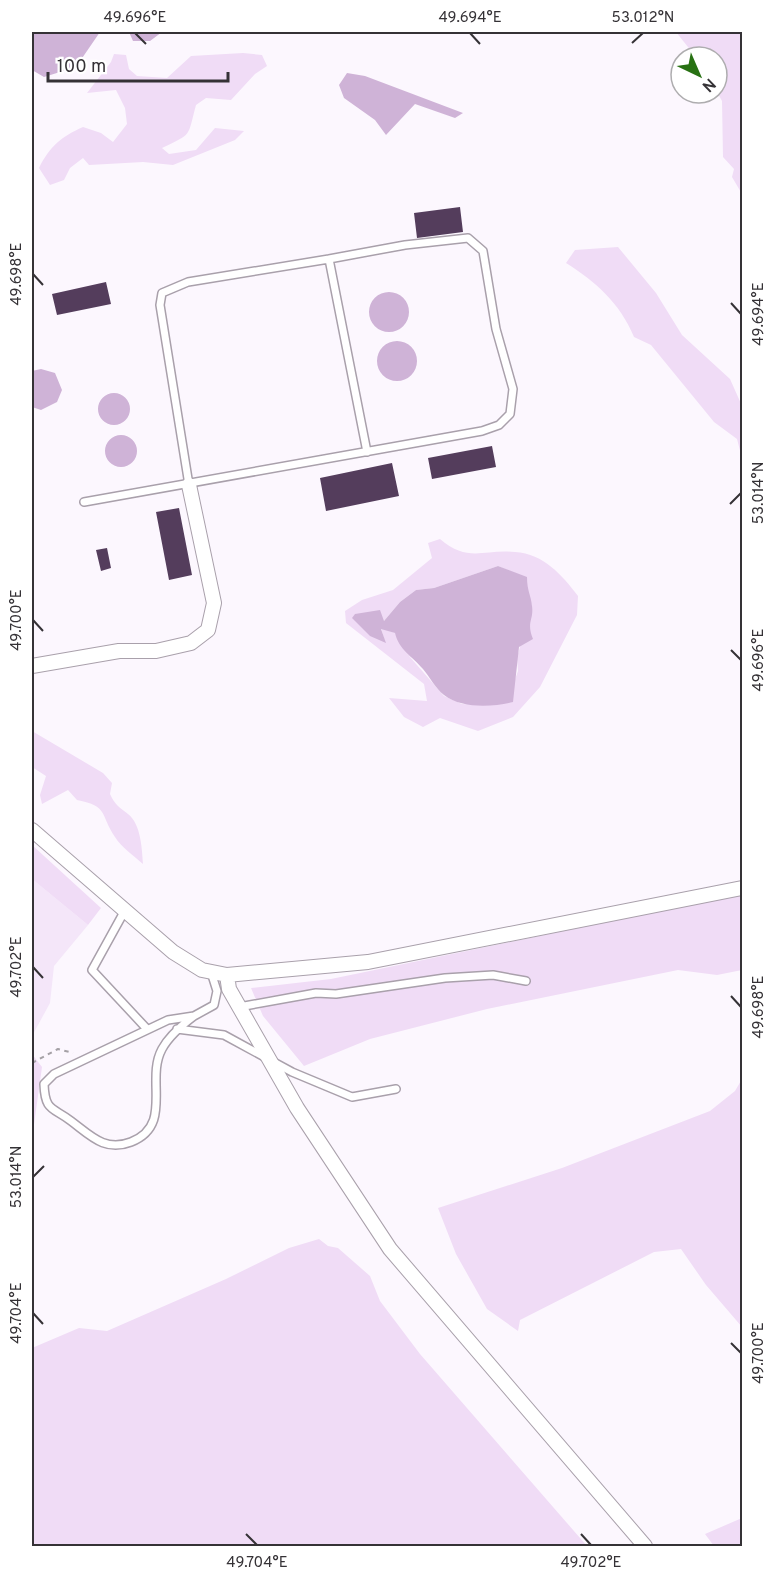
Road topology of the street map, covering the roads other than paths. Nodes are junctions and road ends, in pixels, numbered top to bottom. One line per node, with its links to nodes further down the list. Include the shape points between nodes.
1 (329, 259): 2 (lane); 2 (lane, via 468,238 483,250 496,329 513,389 510,414 499,425); 3 (lane, via 188,282 162,293 160,305)
2 (367, 452): 3 (lane)
3 (189, 485): 4 (lane); 5 (street, via 214,603 208,630 191,643 156,651 119,651)
4 (84, 502)
5 (32, 666)
6 (32, 831): 8 (street)
7 (742, 888): 10 (street, via 368,962)
8 (124, 912): 9 (street, via 173,952); 14 (lane, via 92,970)
9 (211, 972): 10 (street); 13 (lane, via 217,991 214,1005)
10 (227, 975): 12 (street, via 229,989)
11 (526, 981): 12 (lane, via 493,975 445,978 336,994 316,993)
12 (239, 1007): 16 (street)
13 (194, 1016): 14 (lane, via 168,1020); 15 (lane)
14 (147, 1029): 15 (lane, via 54,1074 44,1084 45,1100 54,1112 110,1146 140,1138 154,1123 161,1050)
15 (177, 1029): 16 (lane, via 224,1035)
16 (269, 1059): 17 (lane, via 351,1097); 18 (street, via 390,1249)
17 (396, 1089)
18 (645, 1546)

